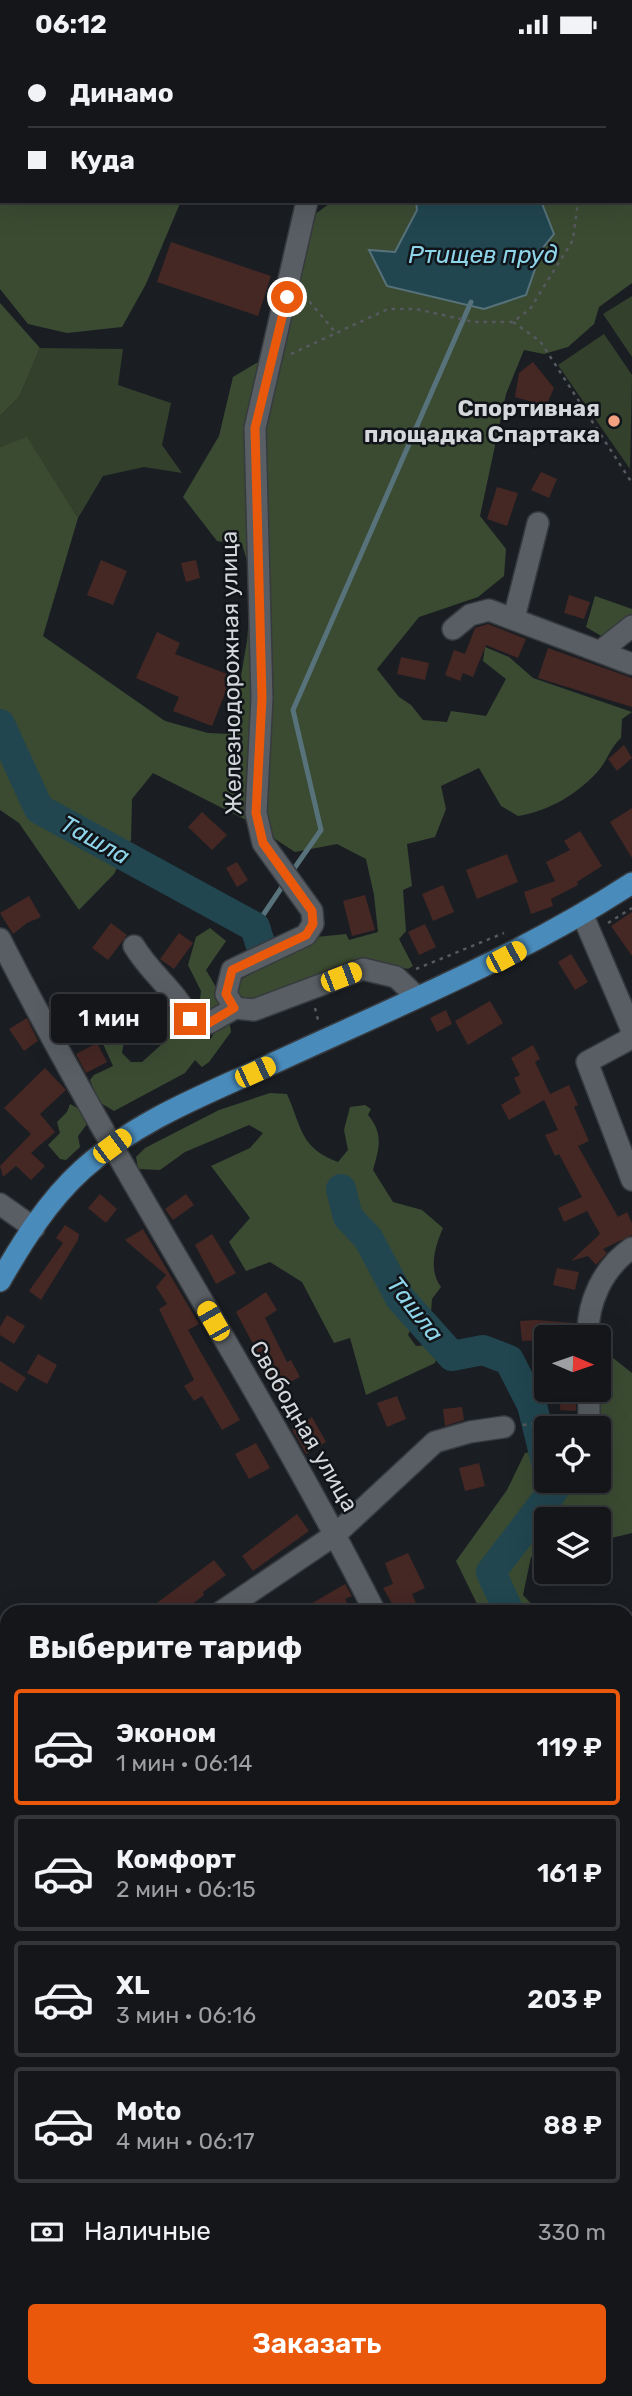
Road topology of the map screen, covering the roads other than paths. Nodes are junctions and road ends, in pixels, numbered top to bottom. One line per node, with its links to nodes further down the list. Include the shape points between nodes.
1 (307, 203): 13 (street, Железнодорожная улица, via 255,428 262,698 256,813 263,843 312,911 313,924 306,935 232,970 226,994)
2 (538, 523): 3 (street)
3 (514, 618): 5 (street, via 489,610 470,615); 6 (street)
4 (632, 625): 6 (street)
5 (453, 629)
6 (602, 650): 7 (street)
7 (632, 664)
8 (632, 883): 9 (main road)
9 (583, 916): 12 (main road); 15 (street, via 631,1028 625,1041 587,1062)
10 (0, 939): 14 (street, Свободная улица)
11 (134, 946): 13 (street, via 147,967 179,997 190,1019 209,1023)
12 (417, 997): 13 (street, via 396,977 363,969 254,1010); 14 (main road, via 145,1123)
13 (234, 1008)
14 (112, 1146): 17 (main road, via 82,1171); 22 (street, Свободная улица)
15 (632, 1180)
16 (0, 1205): 17 (street)
17 (34, 1228): 19 (main road)
18 (632, 1248): 20 (street, via 619,1257 597,1287)
19 (0, 1281)
20 (587, 1325)
21 (504, 1427): 22 (street, via 435,1442)
22 (336, 1534): 23 (street); 24 (street, Свободная улица)
23 (231, 1605)
24 (372, 1605)

